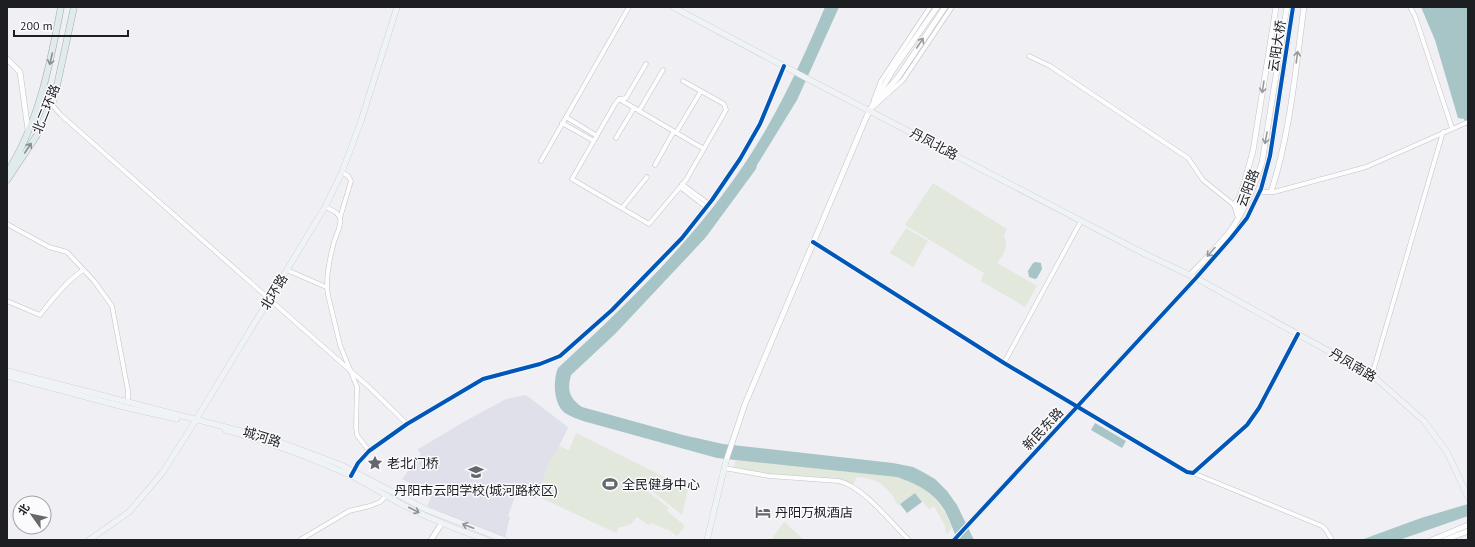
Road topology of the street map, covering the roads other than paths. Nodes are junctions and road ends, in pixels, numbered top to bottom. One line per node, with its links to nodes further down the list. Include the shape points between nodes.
1 (61, 7): 33 (main road, 北二环路, one-way to 33, via 43,93)
2 (74, 7): 23 (main road, 北二环路)
3 (397, 7): 42 (main road, 北环路)
4 (629, 7): 29 (street)
5 (673, 7): 18 (main road, 丹凤北路)
6 (930, 7): 28 (street, via 881,81)
7 (937, 7): 28 (street, via 893,70)
8 (945, 7): 28 (street, one-way to 8, via 899,76)
9 (952, 7): 28 (street, via 903,80)
10 (1276, 7): 50 (street, one-way to 50, via 1253,151)
11 (1287, 7): 21 (street, 云阳大桥)
12 (1293, 7): 22 (street, 云阳大桥)
13 (1304, 7): 49 (street, one-way to 13, via 1280,162)
14 (1410, 7): 32 (street, via 1416,16)
15 (1029, 56): 52 (street, via 1050,66 1188,158 1203,180)
16 (7, 60): 33 (street, via 20,72)
17 (646, 64): 25 (street, via 626,98)
18 (784, 66): 28 (main road, 丹凤北路); 51 (street, via 760,124 740,159)
19 (663, 70): 27 (street)
20 (684, 81): 24 (street)
21 (1274, 85): 45 (street, 云阳路, one-way to 45, via 1262,163)
22 (1281, 87): 48 (street, 云阳路, via 1270,156)
23 (56, 90): 46 (main road, 北二环路, one-way to 23, via 37,135); 65 (street, via 53,106 61,115)
24 (701, 90): 34 (street); 39 (street, via 724,104 726,108)
25 (619, 99): 26 (street); 36 (street)
26 (634, 108): 27 (street); 37 (street)
27 (639, 111): 34 (street)
28 (869, 111): 57 (main road, 丹凤北路); 59 (street)
29 (566, 117): 31 (street); 36 (street)
30 (1468, 122): 32 (street)
31 (562, 123): 38 (street); 40 (street)
32 (1452, 128): 35 (street)
33 (28, 130): 43 (main road, 北二环路)
34 (675, 132): 39 (street); 41 (street)
35 (1443, 132): 49 (street, via 1366,167); 71 (street)
36 (596, 136): 38 (street)
37 (616, 138)
38 (594, 141): 54 (street, via 572,179)
39 (704, 149): 47 (street)
40 (541, 161)
41 (655, 165)
42 (342, 172): 53 (main road, 北环路); 55 (street, via 351,181)
43 (7, 173)
44 (647, 178): 54 (street)
45 (1257, 178): 50 (street); 56 (street, 云阳路)
46 (7, 180)
47 (681, 186): 51 (street); 54 (street, via 649,224)
48 (1260, 192): 49 (street); 63 (street, 云阳路, via 1247,218)
49 (1270, 192)
50 (1242, 194): 52 (street); 56 (street)
51 (707, 206): 76 (street, via 682,238 612,310 560,356 483,379)
52 (1234, 206): 56 (street)
53 (325, 207): 55 (street, via 337,213); 61 (main road, 北环路)
54 (622, 208)
55 (340, 218): 64 (street)
56 (1238, 218): 62 (street, 云阳路, one-way to 62)
57 (1081, 221): 62 (main road, 丹凤北路); 68 (street)
58 (7, 224): 60 (street, via 49,247 67,252)
59 (813, 242): 68 (street); 78 (street, via 745,404)
60 (83, 270): 66 (street, via 61,289 40,315); 73 (street, via 112,306 128,391)
61 (287, 270): 64 (street); 65 (main road, 北环路)
62 (1190, 275): 63 (main road, 丹凤北路)
63 (1196, 278): 67 (main road, 丹凤南路); 74 (street, 新民东路)
64 (326, 287): 70 (street, via 340,345)
65 (270, 299): 70 (street); 75 (main road, 北环路)
66 (7, 301)
67 (1298, 334): 71 (main road, 丹凤南路); 81 (street, via 1259,408 1246,425)
68 (1004, 363): 74 (street)
69 (7, 371): 73 (main road, 城河路)
70 (353, 374): 76 (street); 77 (street, via 358,387 357,435)
71 (1372, 375): 83 (main road, 丹凤南路, via 1424,421 1447,452)
72 (7, 376): 73 (main road, 城河路)
73 (128, 405): 75 (main road, 城河路)
74 (1077, 406): 81 (street, via 1187,472); 94 (street, 新民东路)
75 (195, 422): 80 (main road, 城河路, via 251,437); 87 (main road, 北环路, via 163,472 138,502 129,512)
76 (407, 424): 77 (street)
77 (369, 451): 80 (street)
78 (726, 461): 79 (main road)
79 (724, 468): 92 (main road); 93 (street, via 769,476 848,483)
80 (352, 473): 82 (main road, 城河路); 91 (main road, 城河路, one-way to 80, via 425,509)
81 (1193, 473): 95 (street, via 1322,526)
82 (387, 495): 84 (main road, 城河路, one-way to 84); 88 (street, via 380,502 349,511)
83 (1468, 497)
84 (442, 523): 89 (street); 90 (main road, 城河路)
85 (1468, 525): 96 (street)
86 (1468, 531): 97 (street)
87 (90, 540)
88 (300, 540)
89 (431, 540)
90 (487, 540)
91 (505, 540)
92 (707, 540)
93 (909, 540)
94 (954, 540)
95 (1332, 540)
96 (1432, 540)
97 (1445, 540)

